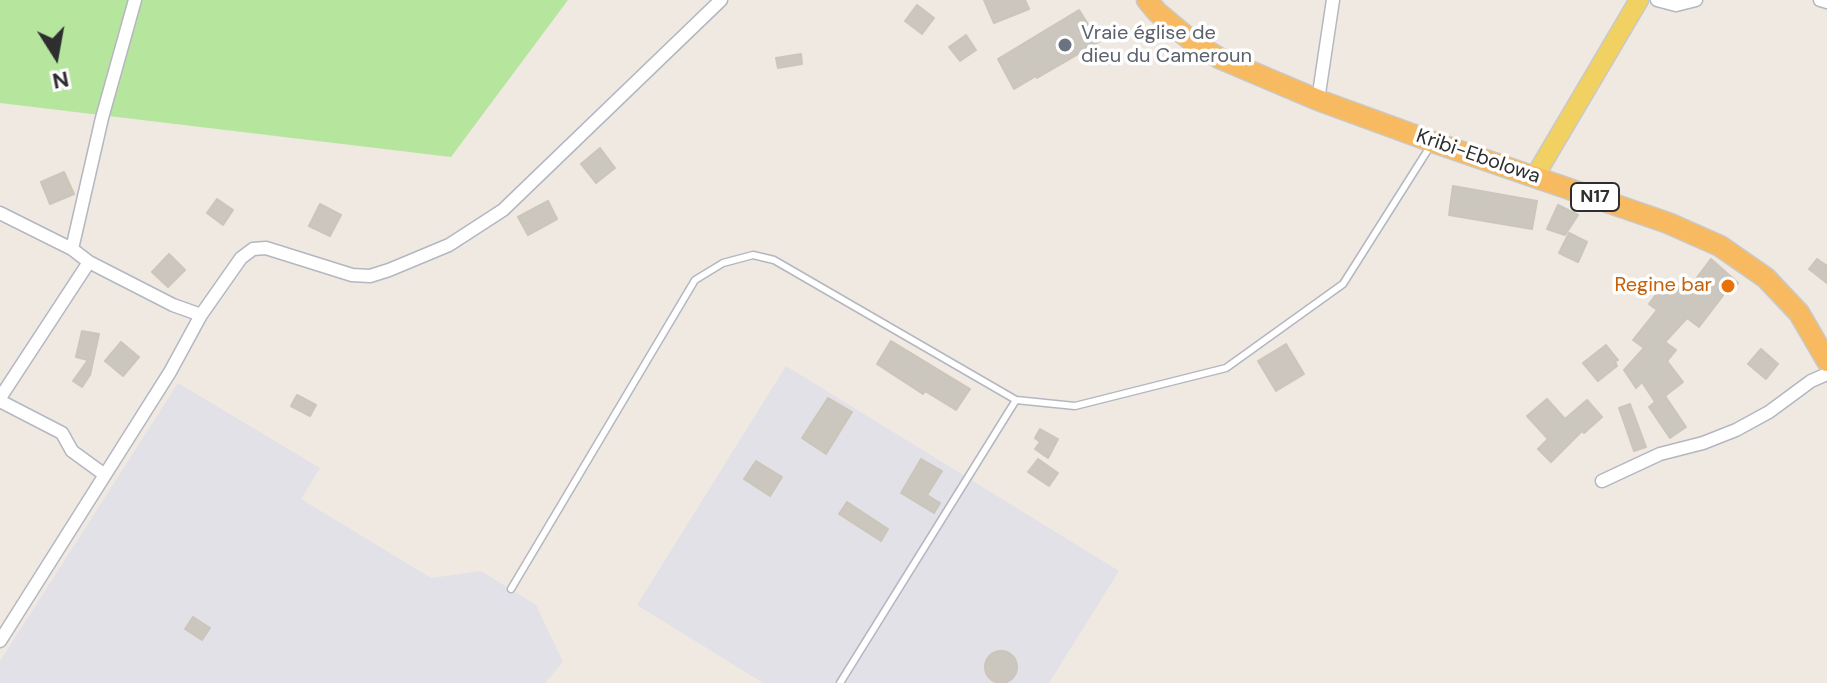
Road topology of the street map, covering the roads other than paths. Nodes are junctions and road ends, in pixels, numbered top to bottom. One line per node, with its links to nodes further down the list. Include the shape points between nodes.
1 (135, 0): 14 (street)
2 (721, 0): 16 (street, via 503,210 449,245 370,276 253,249)
3 (1147, 0): 10 (highway, Kribi-Ebolowa / N17, via 1219,58)
4 (1333, 0): 10 (street)
5 (1639, 0): 12 (main road)
6 (1657, 0): 7 (street, via 1676,5)
7 (1696, 0)
8 (1820, 0): 9 (street)
9 (1827, 2)
10 (1318, 100): 11 (highway, Kribi-Ebolowa / N17)
11 (1433, 142): 12 (highway, Kribi-Ebolowa / N17); 20 (lane, via 1343,284 1226,368 1075,406)
12 (1535, 176): 17 (highway, Kribi-Ebolowa / N17, via 1720,246 1766,278 1799,313)
13 (0, 213): 14 (street)
14 (72, 249): 15 (street)
15 (89, 262): 16 (street); 19 (street)
16 (201, 315): 21 (street)
17 (1827, 361)
18 (1827, 374): 22 (street, via 1736,430 1660,454)
19 (0, 400): 21 (street, via 62,433 72,451)
20 (1016, 400): 23 (lane, via 774,260 753,255 723,263 695,280); 25 (lane)
21 (105, 475): 24 (street)
22 (1602, 481)
23 (511, 589)
24 (1, 638)
25 (840, 683)

